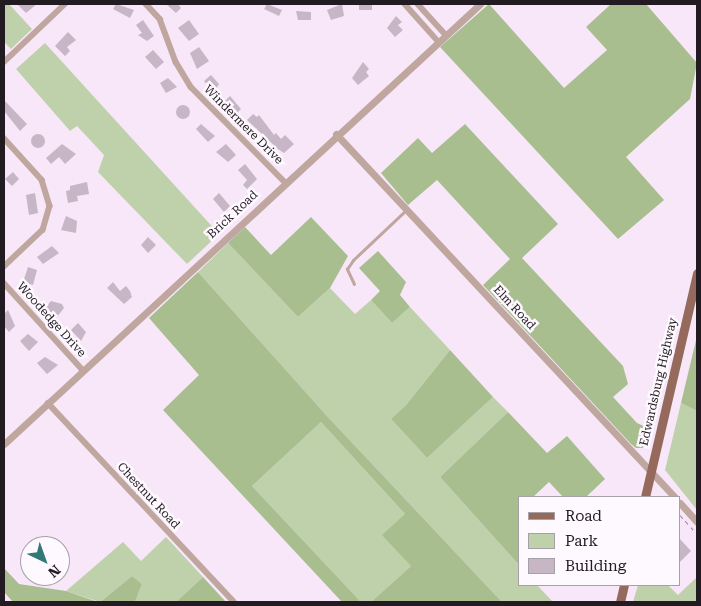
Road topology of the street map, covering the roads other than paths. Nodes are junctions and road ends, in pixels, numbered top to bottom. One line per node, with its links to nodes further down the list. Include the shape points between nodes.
1 (65, 4): 8 (street)
2 (146, 4): 11 (street, Windermere Drive, via 160,19 176,62 191,86)
3 (404, 4): 7 (street)
4 (418, 4): 6 (street)
5 (480, 4): 6 (street, Brick Road)
6 (446, 35): 7 (street, Brick Road)
7 (438, 42): 9 (street, Brick Road)
8 (4, 62)
9 (336, 134): 11 (street, Brick Road); 12 (street, Elm Road)
10 (4, 138): 13 (street, via 42,180 50,206 43,230)
11 (285, 182): 17 (street, Brick Road)
12 (406, 210): 16 (lane, via 353,260 347,269); 20 (street, Elm Road)
13 (4, 267)
14 (697, 273): 20 (main road, Edwardsburg Highway)
15 (4, 283): 17 (street, Woodedge Drive)
16 (354, 284)
17 (83, 370): 18 (street, Brick Road)
18 (48, 403): 19 (street, Brick Road); 26 (street, Chestnut Road)
19 (4, 444)
20 (651, 472): 21 (main road, Edwardsburg Highway); 22 (street, Elm Road)
21 (645, 496)
22 (674, 496)
23 (681, 504): 24 (street)
24 (697, 522)
25 (624, 586): 27 (main road)
26 (234, 602)
27 (620, 602)

